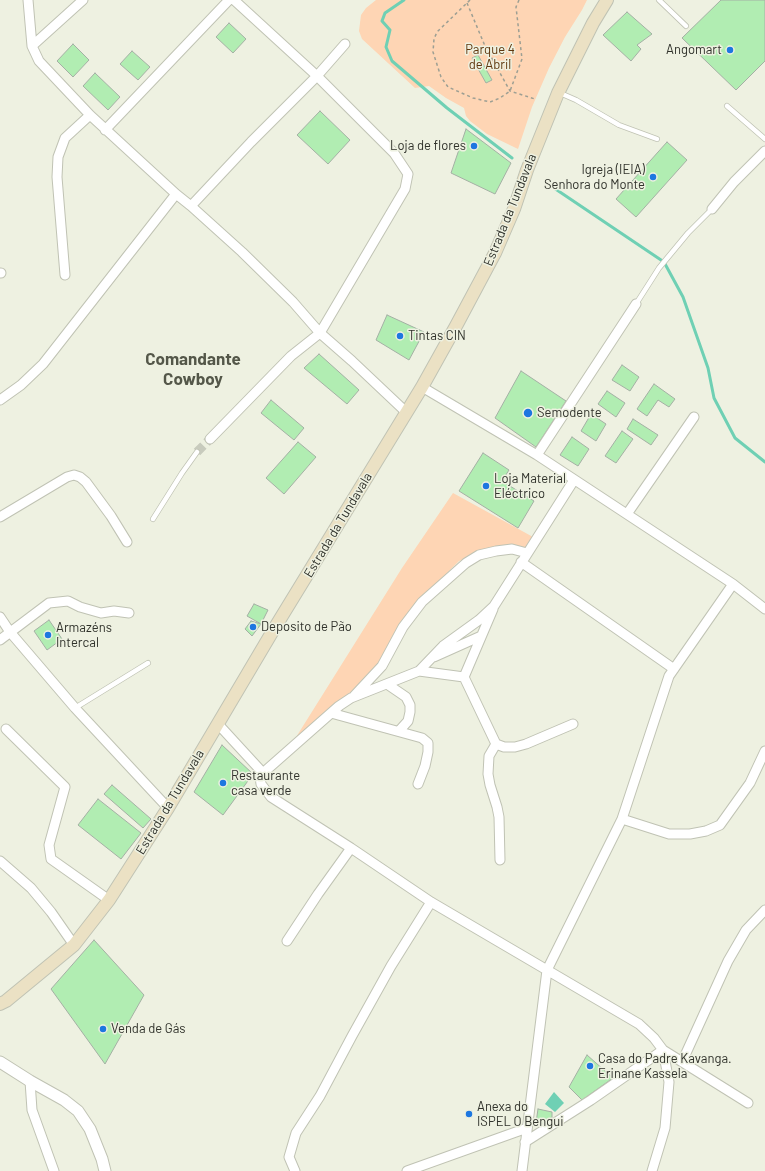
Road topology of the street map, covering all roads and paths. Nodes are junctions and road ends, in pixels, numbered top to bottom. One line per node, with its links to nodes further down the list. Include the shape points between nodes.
1 (28, 0): 12 (street)
2 (83, 0): 12 (street)
3 (229, 0): 19 (street)
4 (234, 0): 13 (street)
5 (470, 0): 9 (path)
6 (519, 0): 14 (path, via 516,7 522,59)
7 (607, 0): 15 (main road, Estrada da Tundavala)
8 (659, 0): 10 (lane)
9 (467, 3): 14 (path, via 485,46); 14 (path, via 437,32 434,39 433,52 441,77 448,87 482,101 490,102)
10 (686, 26)
11 (345, 44): 13 (street)
12 (32, 46): 18 (street, via 39,61)
13 (317, 76): 24 (street); 28 (street, via 394,153 408,174 405,189)
14 (510, 91): 16 (path)
15 (558, 93): 20 (lane, via 576,100 619,125); 29 (main road, Estrada da Tundavala, via 495,253)
16 (535, 99)
17 (727, 106): 21 (lane)
18 (90, 115): 19 (street); 26 (street, via 65,138 58,157 57,177)
19 (105, 130): 23 (street)
20 (657, 139)
21 (765, 139)
22 (765, 151): 25 (street)
23 (176, 194): 24 (street); 30 (street, via 43,364 22,385)
24 (191, 206): 28 (street, via 293,302)
25 (712, 209): 27 (lane, via 659,268)
26 (65, 275)
27 (636, 304): 35 (street)
28 (320, 333): 31 (street); 33 (street, via 291,356)
29 (422, 387): 31 (main road, Estrada da Tundavala); 35 (street)
30 (0, 400)
31 (406, 412): 60 (main road, Estrada da Tundavala)
32 (694, 417): 37 (street)
33 (210, 439)
34 (197, 452): 39 (lane)
35 (537, 455): 36 (street)
36 (574, 480): 37 (street); 41 (street)
37 (627, 514): 43 (street)
38 (0, 517): 40 (street, via 67,477 80,477 112,516)
39 (153, 519)
40 (127, 542)
41 (527, 553): 42 (street); 57 (street, via 512,549 496,551 479,555 466,563 422,602 403,627 382,666)
42 (521, 562): 44 (street); 53 (street)
43 (733, 584): 45 (street); 53 (street)
44 (494, 606): 49 (street); 51 (street, via 442,646)
45 (765, 609)
46 (129, 613): 48 (street, via 101,613 68,601 49,603)
47 (0, 617): 48 (street)
48 (10, 632): 50 (street); 58 (street)
49 (481, 636): 51 (street); 55 (street)
50 (0, 640)
51 (431, 658): 54 (street)
52 (148, 663): 58 (lane)
53 (674, 669): 69 (street, via 669,676)
54 (419, 671): 55 (street); 56 (street)
55 (464, 677): 64 (street)
56 (387, 684): 57 (street); 63 (street, via 406,697 410,705 408,721)
57 (351, 698): 59 (street)
58 (75, 708): 68 (street)
59 (331, 713): 63 (street); 66 (street)
60 (218, 724): 66 (street); 68 (main road, Estrada da Tundavala)
61 (573, 724): 64 (street, via 526,744 504,747)
62 (6, 729): 73 (street, via 65,787 49,846 51,859)
63 (399, 732): 67 (street, via 422,738 428,743 425,766)
64 (496, 744): 71 (street, via 489,756 488,774 499,817)
65 (765, 751): 69 (street, via 750,783 720,825 690,834 669,834)
66 (263, 773): 70 (street, via 260,778 261,784 271,797)
67 (418, 784)
68 (168, 808): 73 (main road, Estrada da Tundavala)
69 (622, 819): 78 (street)
70 (351, 848): 74 (street); 76 (street)
71 (500, 860)
72 (1, 863): 77 (street, via 31,888)
73 (109, 900): 77 (main road, Estrada da Tundavala)
74 (431, 902): 78 (street); 89 (street, via 391,966 320,1096 296,1133 289,1157)
75 (765, 910): 82 (street, via 746,930 728,961)
76 (288, 941)
77 (74, 945): 79 (main road, Estrada da Tundavala)
78 (547, 970): 80 (street, via 639,1024); 85 (street)
79 (0, 1004)
80 (662, 1050): 82 (street); 86 (street); 92 (street, via 669,1082 665,1128)
81 (0, 1062): 83 (street)
82 (682, 1062): 84 (street)
83 (30, 1081): 87 (street, via 32,1110); 88 (street, via 78,1111 90,1129)
84 (748, 1103)
85 (528, 1128): 86 (street); 90 (street)
86 (526, 1142): 91 (street)
87 (54, 1171)
88 (105, 1171)
89 (295, 1171)
90 (407, 1171)
91 (522, 1171)
92 (652, 1171)

